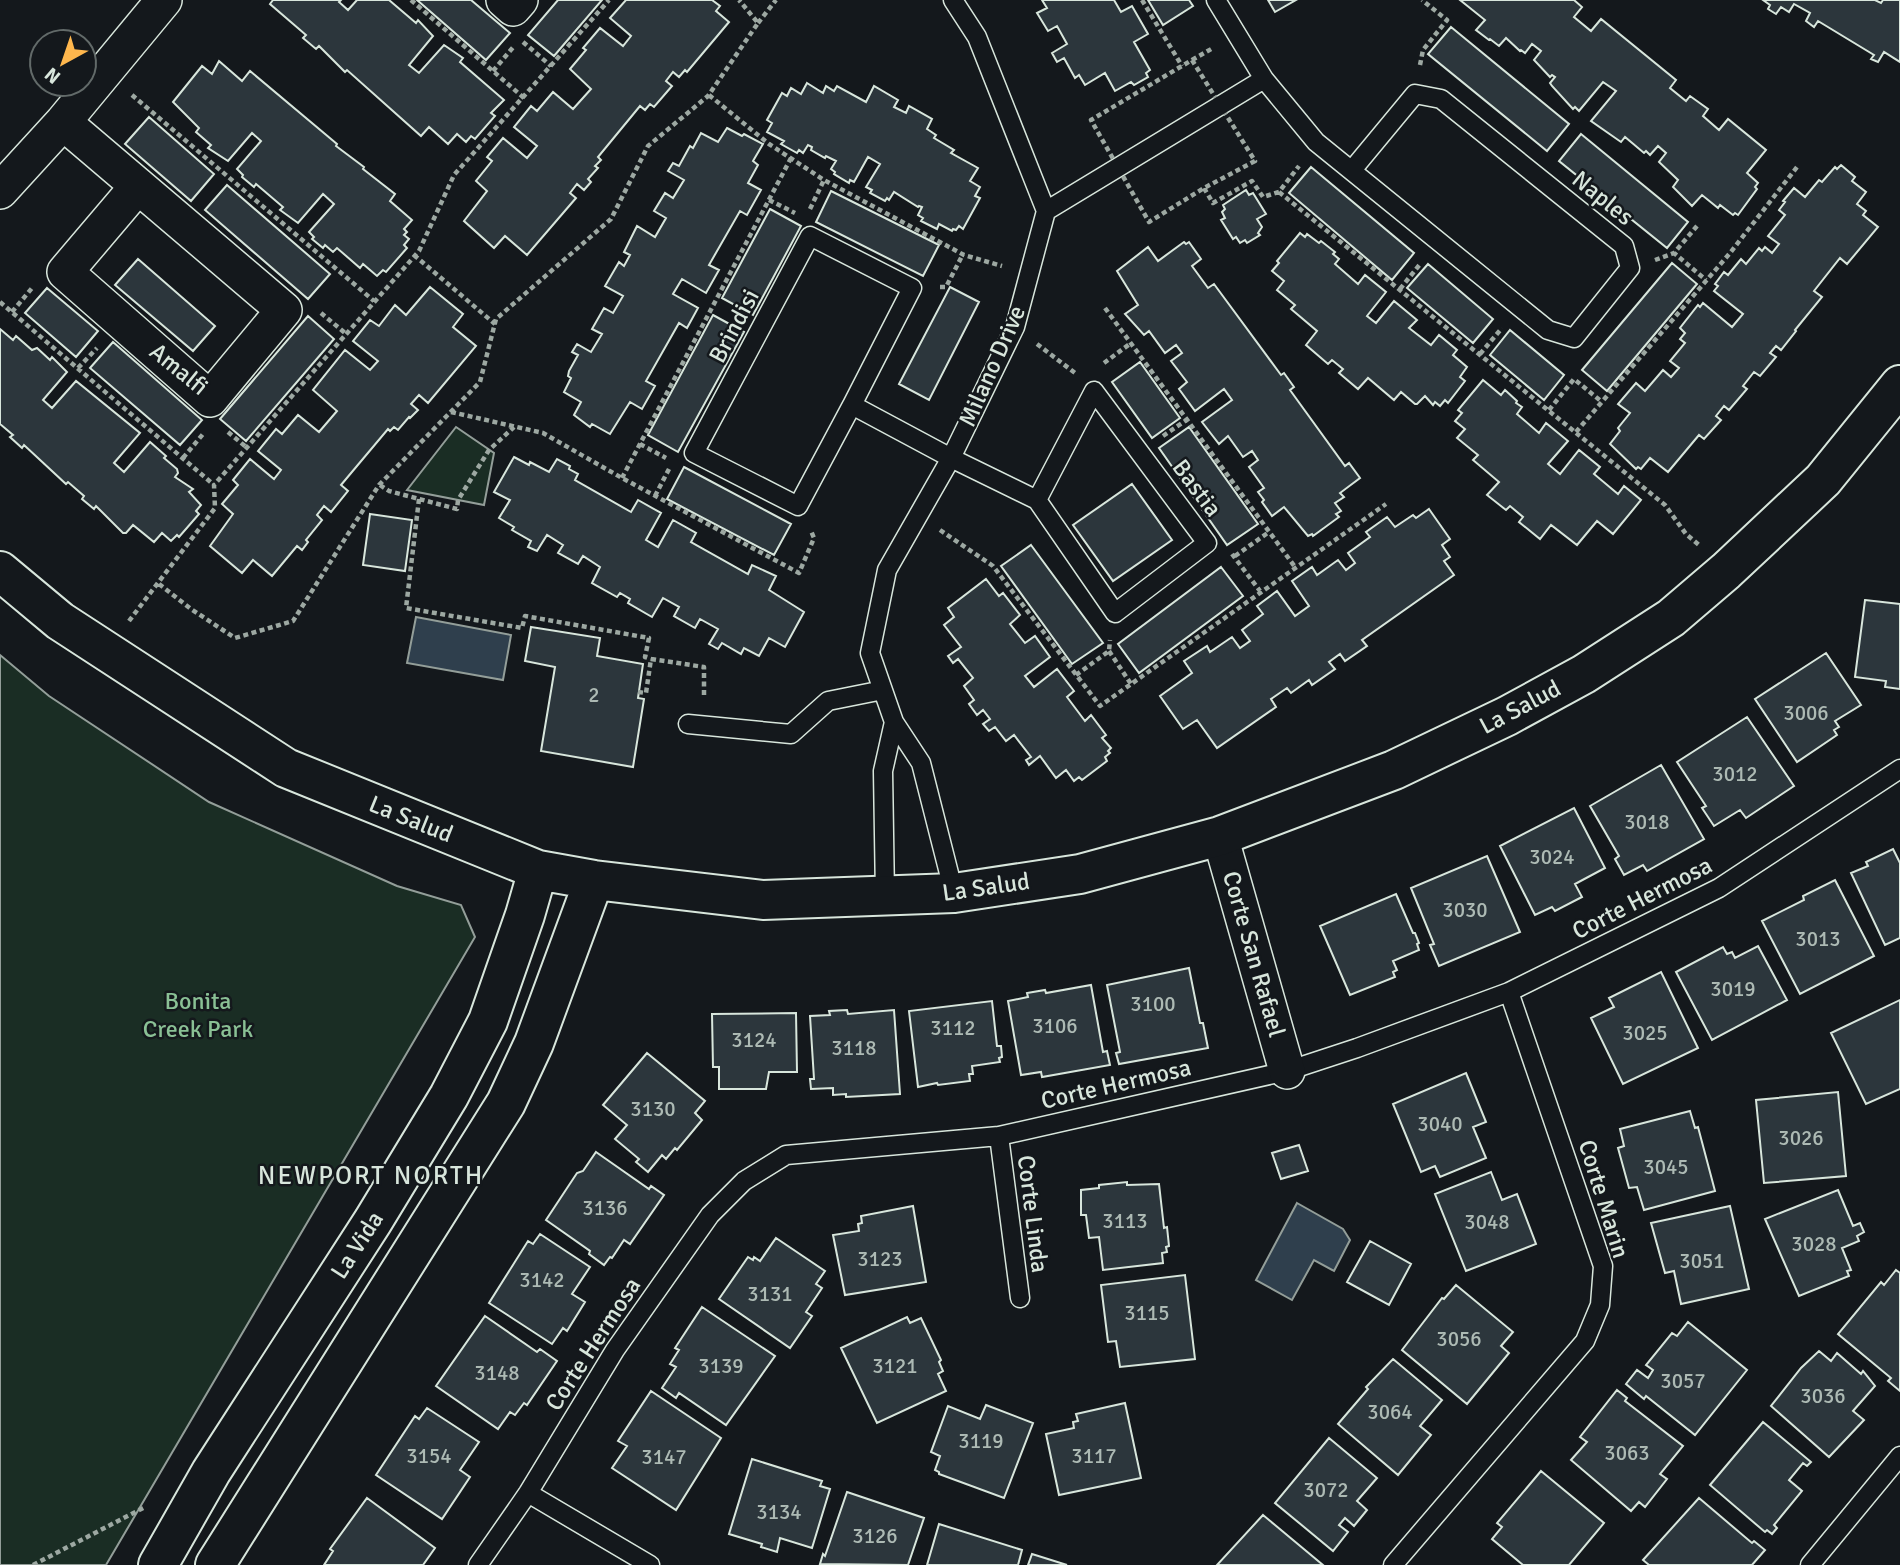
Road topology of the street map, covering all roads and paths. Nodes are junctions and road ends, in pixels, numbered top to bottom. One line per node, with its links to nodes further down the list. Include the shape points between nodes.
1 (164, 0): 16 (street)
2 (411, 0): 20 (path)
3 (504, 0): 4 (street, via 513,8)
4 (520, 0)
5 (609, 0): 14 (path)
6 (739, 0): 12 (path)
7 (776, 0): 12 (path)
8 (953, 0): 33 (lane, via 977,37)
9 (1142, 0): 15 (path)
10 (1216, 0): 17 (lane, Naples)
11 (1422, 0): 18 (path, via 1447,20 1423,50)
12 (758, 23): 19 (path)
13 (520, 39): 14 (path)
14 (551, 66): 20 (path)
15 (1182, 66): 21 (path, via 1192,60); 26 (path, via 1091,120)
16 (104, 72): 22 (street); 39 (path)
17 (1264, 79): 21 (lane); 23 (lane, Naples)
18 (1415, 93): 27 (lane); 27 (lane, Naples, via 1441,99 1624,246 1630,268 1574,338 1548,330)
19 (709, 94): 24 (path); 42 (path, via 648,146 611,219 496,318)
20 (524, 98): 36 (path, via 454,175)
21 (1221, 106): 26 (lane); 29 (path, via 1255,161)
22 (63, 121): 28 (street, Amalfi); 30 (street)
23 (1316, 142): 27 (lane, Naples); 31 (path)
24 (791, 159): 32 (path); 37 (path, via 964,256)
25 (1797, 167): 38 (path)
26 (1117, 168): 29 (path, via 1149,222); 33 (lane)
27 (1352, 170)
28 (138, 186): 28 (street, Amalfi, via 284,310 210,399 65,272)
29 (1204, 188): 31 (path, via 1213,203 1252,181 1263,197)
30 (0, 191)
31 (1279, 192): 50 (path)
32 (769, 200): 34 (path); 54 (path)
33 (1046, 211): 37 (lane, Milano Drive)
34 (805, 218)
35 (1697, 226): 38 (path, via 1674,253)
36 (414, 256): 39 (path); 42 (path)
37 (1030, 273): 43 (lane, Milano Drive)
38 (1706, 280): 48 (path)
39 (374, 301): 58 (path)
40 (0, 302): 58 (path)
41 (1105, 309): 44 (path)
42 (495, 324): 51 (path, via 480,382)
43 (1015, 327): 46 (path); 55 (lane, Milano Drive)
44 (1132, 343): 45 (path); 65 (path)
45 (1102, 365)
46 (1083, 379)
47 (1900, 385): 84 (street, La Salud, via 1823,480 1671,618 1584,674 1495,722 1394,770)
48 (1602, 402): 50 (path, via 1574,379); 53 (path)
49 (852, 405): 55 (lane); 63 (lane, Brindisi); 63 (lane, Brindisi, via 912,288 810,236 694,453)
50 (1549, 410): 53 (path)
51 (450, 412): 52 (path); 59 (path)
52 (515, 426): 57 (path, via 542,433); 60 (path, via 489,450 457,509)
53 (1576, 432): 66 (path, via 1664,505)
54 (640, 444): 56 (path); 57 (path)
55 (951, 458): 61 (lane); 64 (lane, Milano Drive)
56 (672, 462)
57 (622, 478): 63 (path, via 799,573 814,538)
58 (214, 485): 71 (path, via 215,508)
59 (379, 485): 60 (path); 71 (path, via 293,621 235,638)
60 (419, 499): 76 (path, via 406,608 522,628 525,615 649,638 645,657)
61 (1037, 500): 67 (lane, Bastia, via 1094,391); 73 (lane)
62 (1386, 504): 69 (path)
63 (798, 506)
64 (916, 519): 77 (path, via 945,532 993,566); 79 (lane, Milano Drive, via 887,570 870,653)
65 (1269, 532): 68 (path); 69 (path)
66 (1686, 534)
67 (1206, 542): 68 (path); 73 (lane, Bastia)
68 (1235, 556): 72 (path)
69 (1295, 567): 72 (path)
70 (0, 571): 74 (street, La Salud, via 60,621)
71 (159, 584): 74 (path)
72 (1260, 592): 78 (path)
73 (1115, 613): 75 (path)
74 (106, 651): 85 (street, La Salud, via 286,768)
75 (1109, 651): 77 (path); 78 (path)
76 (651, 659): 80 (path, via 646,694); 82 (path, via 705,667)
77 (1076, 675): 78 (path, via 1100,706)
78 (1131, 684)
79 (883, 690): 81 (lane, Milano Drive); 82 (lane, via 828,701 792,734)
80 (638, 692)
81 (894, 722): 87 (lane, Milano Drive, via 921,763); 88 (lane, via 883,771)
82 (696, 724)
83 (1900, 769): 89 (lane, Corte Hermosa, via 1718,888)
84 (1220, 836): 87 (street, La Salud, via 1080,874); 90 (street, Corte San Rafael)
85 (538, 870): 86 (street, La Salud); 97 (street, La Vida, via 488,1021 449,1096 211,1472)
86 (594, 880): 88 (street, La Salud, via 763,900); 98 (street, La Vida, via 534,1043 506,1103)
87 (954, 893): 88 (street, La Salud)
88 (885, 897)
89 (1509, 992): 90 (lane, Corte Hermosa); 101 (lane, Corte Marin, via 1603,1266 1600,1306 1584,1341)
90 (1287, 1071): 91 (lane, Corte Hermosa)
91 (999, 1136): 92 (lane, Corte Linda); 94 (lane, Corte Hermosa, via 786,1155 744,1181 710,1215 615,1350)
92 (1020, 1298)
93 (1900, 1456): 102 (lane)
94 (528, 1493): 99 (lane, Corte Hermosa); 100 (lane)
95 (152, 1503): 96 (path)
96 (33, 1565)
97 (158, 1565)
98 (215, 1565)
99 (478, 1565)
100 (650, 1565)
101 (1393, 1565)
102 (1810, 1565)

